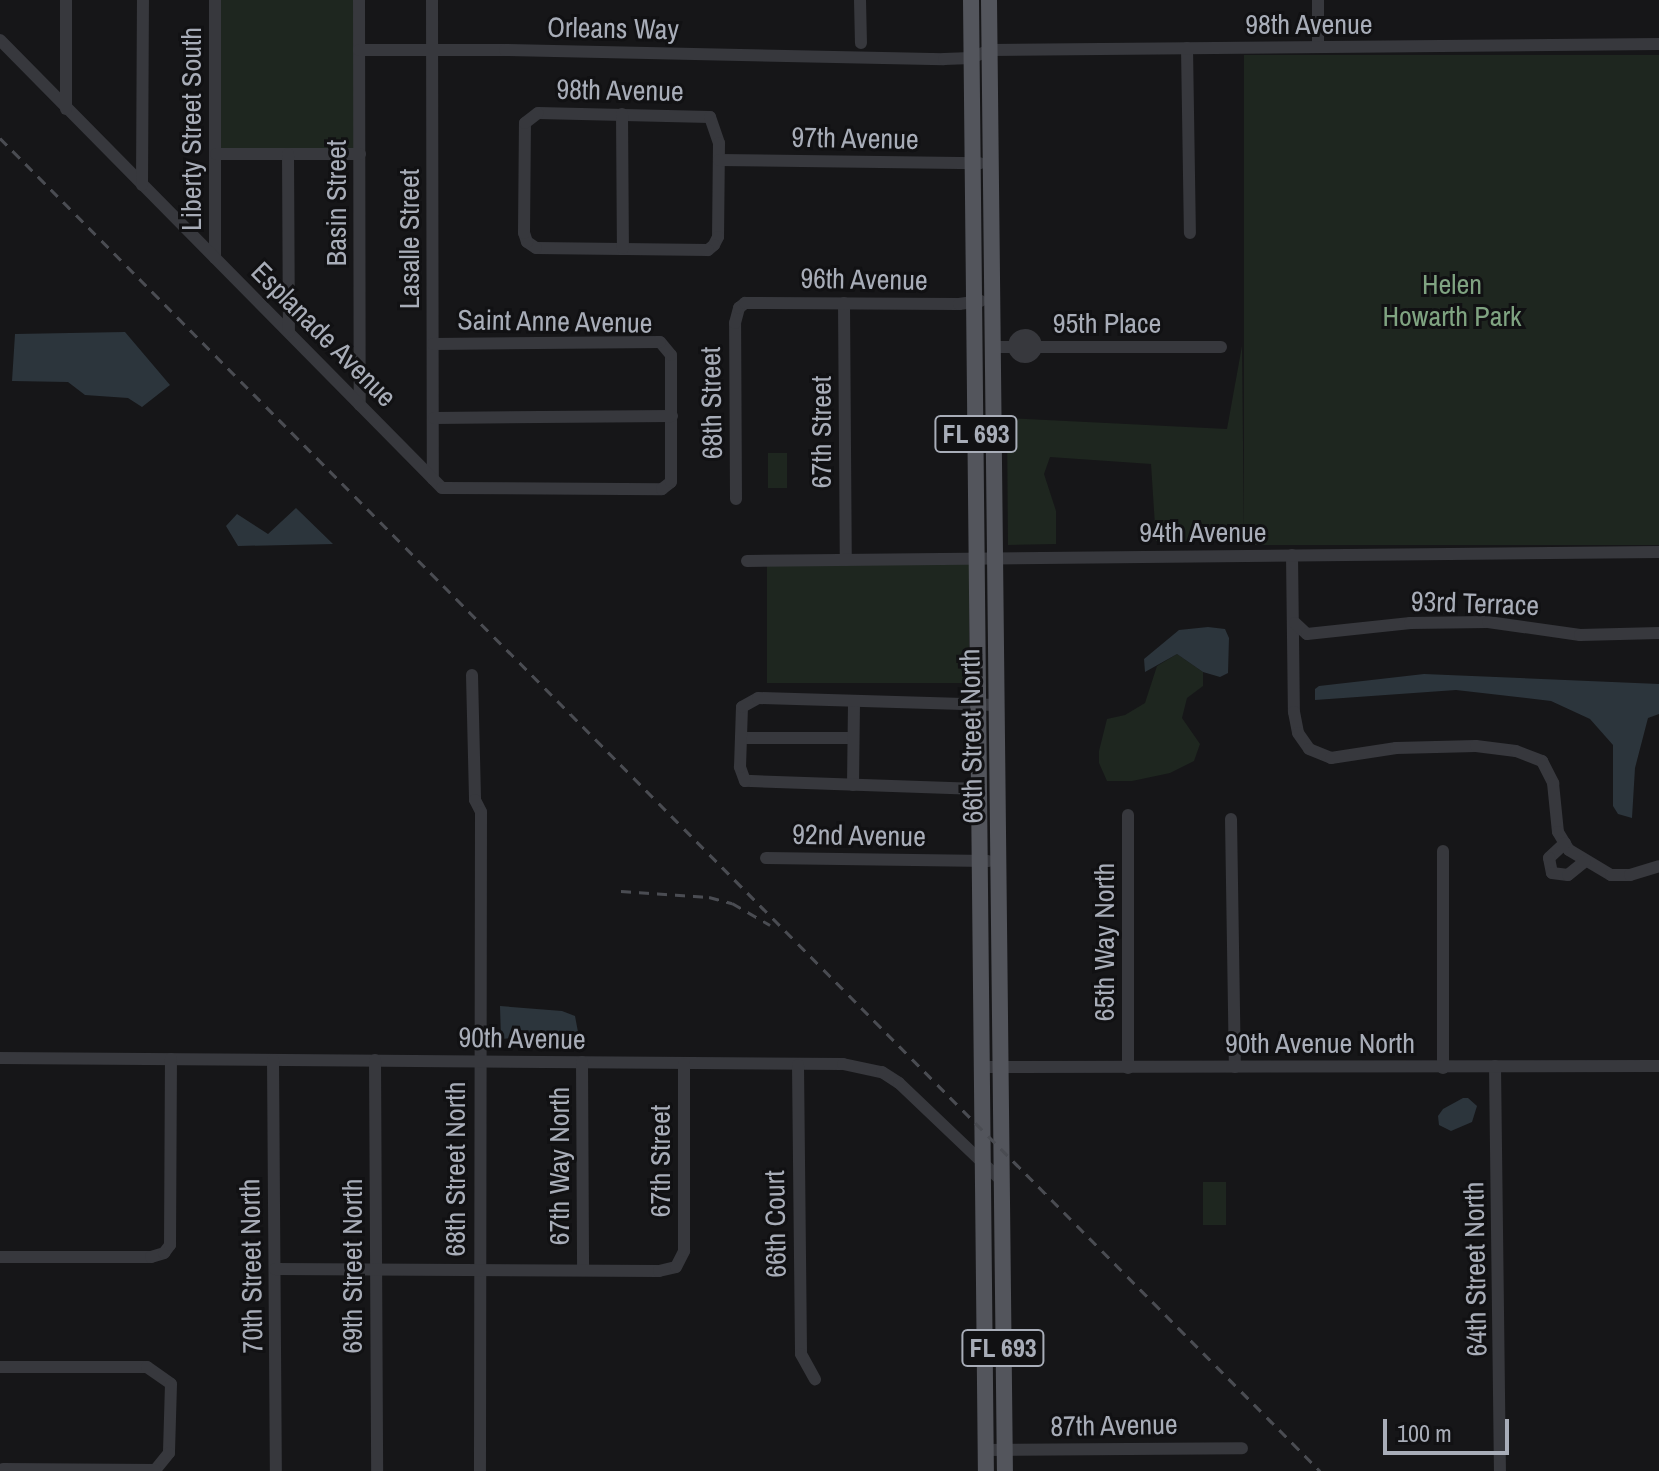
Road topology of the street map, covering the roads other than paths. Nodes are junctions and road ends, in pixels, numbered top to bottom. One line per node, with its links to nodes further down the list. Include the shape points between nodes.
1 (66, 0): 20 (street)
2 (143, 0): 28 (street)
3 (215, 0): 22 (street, Liberty Street South)
4 (359, 0): 16 (street, Basin Street)
5 (432, 0): 15 (street, Lasalle Street)
6 (860, 0): 11 (street)
7 (971, 0): 19 (main road, 66th Street North / FL 693)
8 (989, 0): 17 (main road, 66th Street North / FL 693)
9 (1318, 0): 13 (street)
10 (0, 40): 20 (street, Esplanade Avenue)
11 (861, 43)
12 (1659, 44): 13 (street, 98th Avenue)
13 (1318, 46): 14 (street, 98th Avenue)
14 (1187, 48): 17 (street, 98th Avenue); 29 (street)
15 (432, 49): 16 (street, Orleans Way); 18 (street, Orleans Way); 36 (street, Lasalle Street)
16 (359, 50): 24 (street, Basin Street)
17 (990, 50): 19 (street, 98th Avenue); 27 (main road, 66th Street North / FL 693)
18 (866, 58): 19 (street, 98th Avenue)
19 (971, 58): 26 (main road, 66th Street North / FL 693)
20 (66, 109): 28 (street, Esplanade Avenue)
21 (622, 114): 25 (street, 98th Avenue, via 710,117); 30 (street); 30 (street, 98th Avenue, via 538,113 525,123 524,233 536,248)
22 (216, 154): 23 (street); 31 (street, Liberty Street South)
23 (288, 154): 24 (street); 35 (street)
24 (360, 154): 39 (street, Basin Street)
25 (719, 160): 26 (street, 97th Avenue); 30 (street, via 714,245 708,250)
26 (972, 163): 27 (street, 97th Avenue); 32 (main road, 66th Street North / FL 693)
27 (991, 163): 32 (main road, 66th Street North / FL 693)
28 (142, 185): 31 (street, Esplanade Avenue)
29 (1190, 233)
30 (623, 248)
31 (215, 258): 35 (street, Esplanade Avenue)
32 (983, 300): 33 (street, 96th Avenue); 37 (main road, 66th Street North / FL 693); 46 (main road, 66th Street North / FL 693)
33 (844, 303): 34 (street, 96th Avenue, via 754,300); 48 (street, 67th Street)
34 (739, 308): 43 (street, 68th Street)
35 (289, 332): 39 (street, Esplanade Avenue)
36 (433, 344): 40 (street, Saint Anne Avenue, via 660,342 671,355); 41 (street, Lasalle Street)
37 (992, 347): 38 (street, 95th Place); 47 (main road, 66th Street North / FL 693)
38 (1221, 347)
39 (360, 405): 42 (street, Esplanade Avenue)
40 (672, 416): 41 (street); 42 (street, Esplanade Avenue, via 673,471 671,482 662,489 449,491)
41 (434, 418): 42 (street, Lasalle Street)
42 (433, 479)
43 (736, 499)
44 (1659, 552): 45 (street, 94th Avenue)
45 (1292, 555): 47 (street, 94th Avenue); 50 (street)
46 (977, 557): 47 (street, 94th Avenue); 48 (street, 94th Avenue); 54 (main road, 66th Street North / FL 693)
47 (996, 557): 55 (main road, 66th Street North / FL 693)
48 (846, 560): 49 (street, 94th Avenue)
49 (747, 561)
50 (1295, 623): 51 (street, 93rd Terrace, via 1307,634 1410,623 1488,622 1580,635); 62 (street, via 1294,712 1298,733 1309,749 1331,758 1396,748 1516,751 1542,761 1553,783 1554,809)
51 (1659, 633)
52 (472, 675): 73 (street, 68th Street North, via 475,800 481,812)
53 (854, 701): 54 (street); 56 (street, via 751,699 742,707); 57 (street)
54 (978, 704): 55 (street); 59 (main road, 66th Street North / FL 693)
55 (997, 705): 66 (main road, 66th Street North / FL 693)
56 (741, 738): 57 (street); 58 (street, via 745,781)
57 (853, 738): 58 (street)
58 (853, 785): 59 (street)
59 (979, 789): 65 (main road, 66th Street North / FL 693)
60 (1128, 815): 82 (street, 65th Way North)
61 (1231, 819): 81 (street)
62 (1565, 843): 67 (street); 67 (street, via 1549,858 1552,873 1568,875)
63 (1443, 851): 83 (street)
64 (766, 858): 65 (street, 92nd Avenue)
65 (979, 860): 66 (street, 92nd Avenue); 79 (main road, 66th Street North / FL 693)
66 (999, 861): 80 (main road, 66th Street North / FL 693)
67 (1584, 862): 68 (street, via 1611,875)
68 (1659, 866)
69 (0, 1058): 70 (street, 90th Avenue)
70 (171, 1059): 71 (street, 90th Avenue); 86 (street, via 170,1245 164,1253)
71 (273, 1060): 72 (street, 90th Avenue); 87 (street, 70th Street North)
72 (375, 1060): 73 (street, 90th Avenue); 88 (street, 69th Street North)
73 (479, 1062): 74 (street, 90th Avenue); 89 (street, 68th Street North)
74 (582, 1062): 75 (street, 90th Avenue); 90 (street, 67th Way North)
75 (684, 1064): 76 (street, 90th Avenue); 90 (street, 67th Street, via 683,1258 669,1270)
76 (798, 1065): 84 (street, 90th Avenue, via 843,1064 882,1072); 94 (street, 66th Court, via 801,1354)
77 (1495, 1066): 78 (street, 90th Avenue North); 83 (street, 90th Avenue North); 105 (street, 64th Street North)
78 (1659, 1066)
79 (982, 1067): 80 (street, 90th Avenue North); 84 (main road, 66th Street North / FL 693)
80 (1000, 1067): 82 (street, 90th Avenue North); 85 (main road, 66th Street North / FL 693)
81 (1235, 1067): 82 (street, 90th Avenue North); 83 (street, 90th Avenue North)
82 (1128, 1068)
83 (1443, 1068)
84 (981, 1163): 85 (street, 90th Avenue); 91 (main road, 66th Street North / FL 693)
85 (1001, 1180): 92 (main road, 66th Street North / FL 693)
86 (0, 1257)
87 (275, 1269): 88 (street); 100 (street, 70th Street North)
88 (376, 1270): 89 (street); 101 (street, 69th Street North)
89 (480, 1270): 90 (street); 102 (street, 68th Street North)
90 (583, 1270)
91 (984, 1324): 92 (main road); 96 (main road, 66th Street North / FL 693)
92 (1003, 1325): 97 (main road, 66th Street North / FL 693)
93 (0, 1367): 99 (street, via 147,1367 171,1384 169,1453)
94 (815, 1379)
95 (1242, 1448): 97 (street, 87th Avenue)
96 (986, 1450): 97 (street, 87th Avenue); 103 (main road, 66th Street North / FL 693)
97 (1004, 1450): 104 (main road, 66th Street North / FL 693)
98 (3, 1469): 99 (street)
99 (155, 1470)
100 (276, 1471)
101 (377, 1471)
102 (480, 1471)
103 (986, 1471)
104 (1005, 1471)
105 (1500, 1471)

